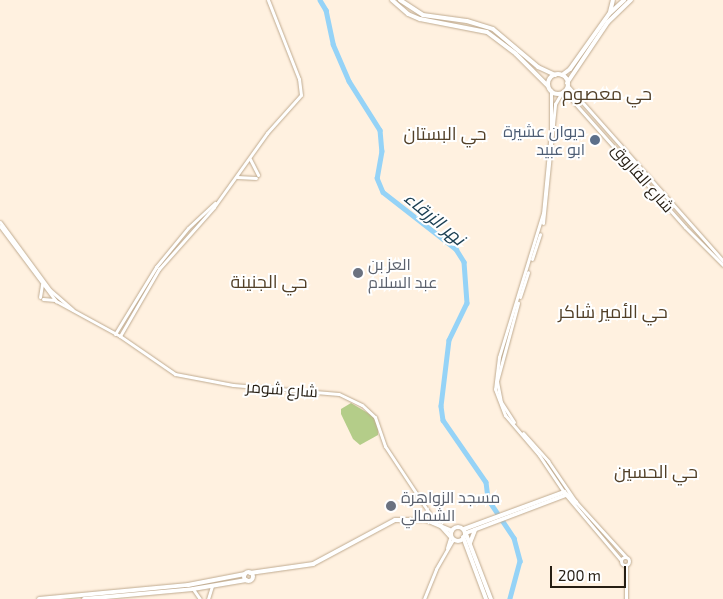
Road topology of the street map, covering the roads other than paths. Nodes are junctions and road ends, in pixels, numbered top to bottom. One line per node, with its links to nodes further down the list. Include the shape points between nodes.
1 (268, 0): 18 (main road, via 301,91 297,101)
2 (392, 0): 14 (main road, via 408,14 420,19 487,32 516,54)
3 (400, 0): 11 (main road, via 424,15 467,21 493,29 538,67)
4 (613, 0): 9 (main road)
5 (624, 0): 7 (main road)
6 (631, 0): 8 (main road)
7 (616, 7): 8 (main road); 9 (main road); 10 (main road)
8 (623, 8): 10 (main road)
9 (609, 14): 12 (main road, via 570,69)
10 (608, 22): 13 (main road)
11 (555, 75): 12 (main road); 14 (main road, via 549,79)
12 (562, 75): 13 (main road)
13 (567, 84): 15 (main road); 16 (main road, شارع الفاروق)
14 (550, 88): 15 (main road); 31 (main road, via 551,132 543,213 499,357 495,384 503,411)
15 (563, 92): 17 (main road, شارع الفاروق); 31 (main road, via 556,104 544,218 502,354 497,381 499,396 508,414)
16 (604, 126): 17 (main road); 23 (main road, شارع الفاروق)
17 (601, 130): 23 (main road, شارع الفاروق)
18 (250, 157): 19 (main road); 19 (main road, via 257,177)
19 (236, 177): 20 (main road)
20 (220, 200): 29 (main road, via 194,222 156,267); 30 (main road, via 159,269)
21 (0, 222): 28 (main road, شارع شومر, via 50,290)
22 (0, 226): 26 (main road, شارع شومر)
23 (687, 226): 24 (main road, شارع الفاروق); 25 (main road, شارع الفاروق)
24 (723, 261)
25 (723, 265)
26 (42, 284): 27 (main road, شارع شومر); 27 (main road, via 42,298)
27 (56, 301): 28 (main road, شارع شومر)
28 (77, 313): 29 (main road, شارع شومر)
29 (115, 334): 30 (main road, شارع شومر)
30 (120, 336): 35 (main road, شارع شومر, via 180,377 339,394 357,402 375,417 385,446)
31 (546, 462): 32 (main road); 34 (main road)
32 (561, 488): 33 (main road)
33 (563, 494): 34 (main road); 36 (main road); 42 (main road)
34 (576, 502): 41 (main road)
35 (437, 523): 39 (main road); 44 (main road, via 395,520 313,564)
36 (488, 523): 37 (main road); 38 (main road)
37 (475, 530): 38 (main road); 40 (main road)
38 (465, 533): 39 (main road); 39 (main road); 40 (main road); 55 (main road)
39 (451, 536): 54 (main road)
40 (470, 543): 56 (main road)
41 (626, 557): 42 (main road); 42 (main road, via 629,561)
42 (623, 563): 57 (main road)
43 (250, 572): 44 (main road); 45 (main road); 46 (main road)
44 (262, 572): 46 (main road)
45 (245, 574): 47 (main road); 50 (main road, via 188,585)
46 (252, 578): 47 (main road)
47 (246, 580): 48 (main road)
48 (212, 586): 49 (main road); 53 (main road)
49 (193, 589): 51 (main road); 52 (main road)
50 (39, 599)
51 (84, 599)
52 (200, 599)
53 (208, 599)
54 (424, 599)
55 (486, 599)
56 (491, 599)
57 (626, 599)

